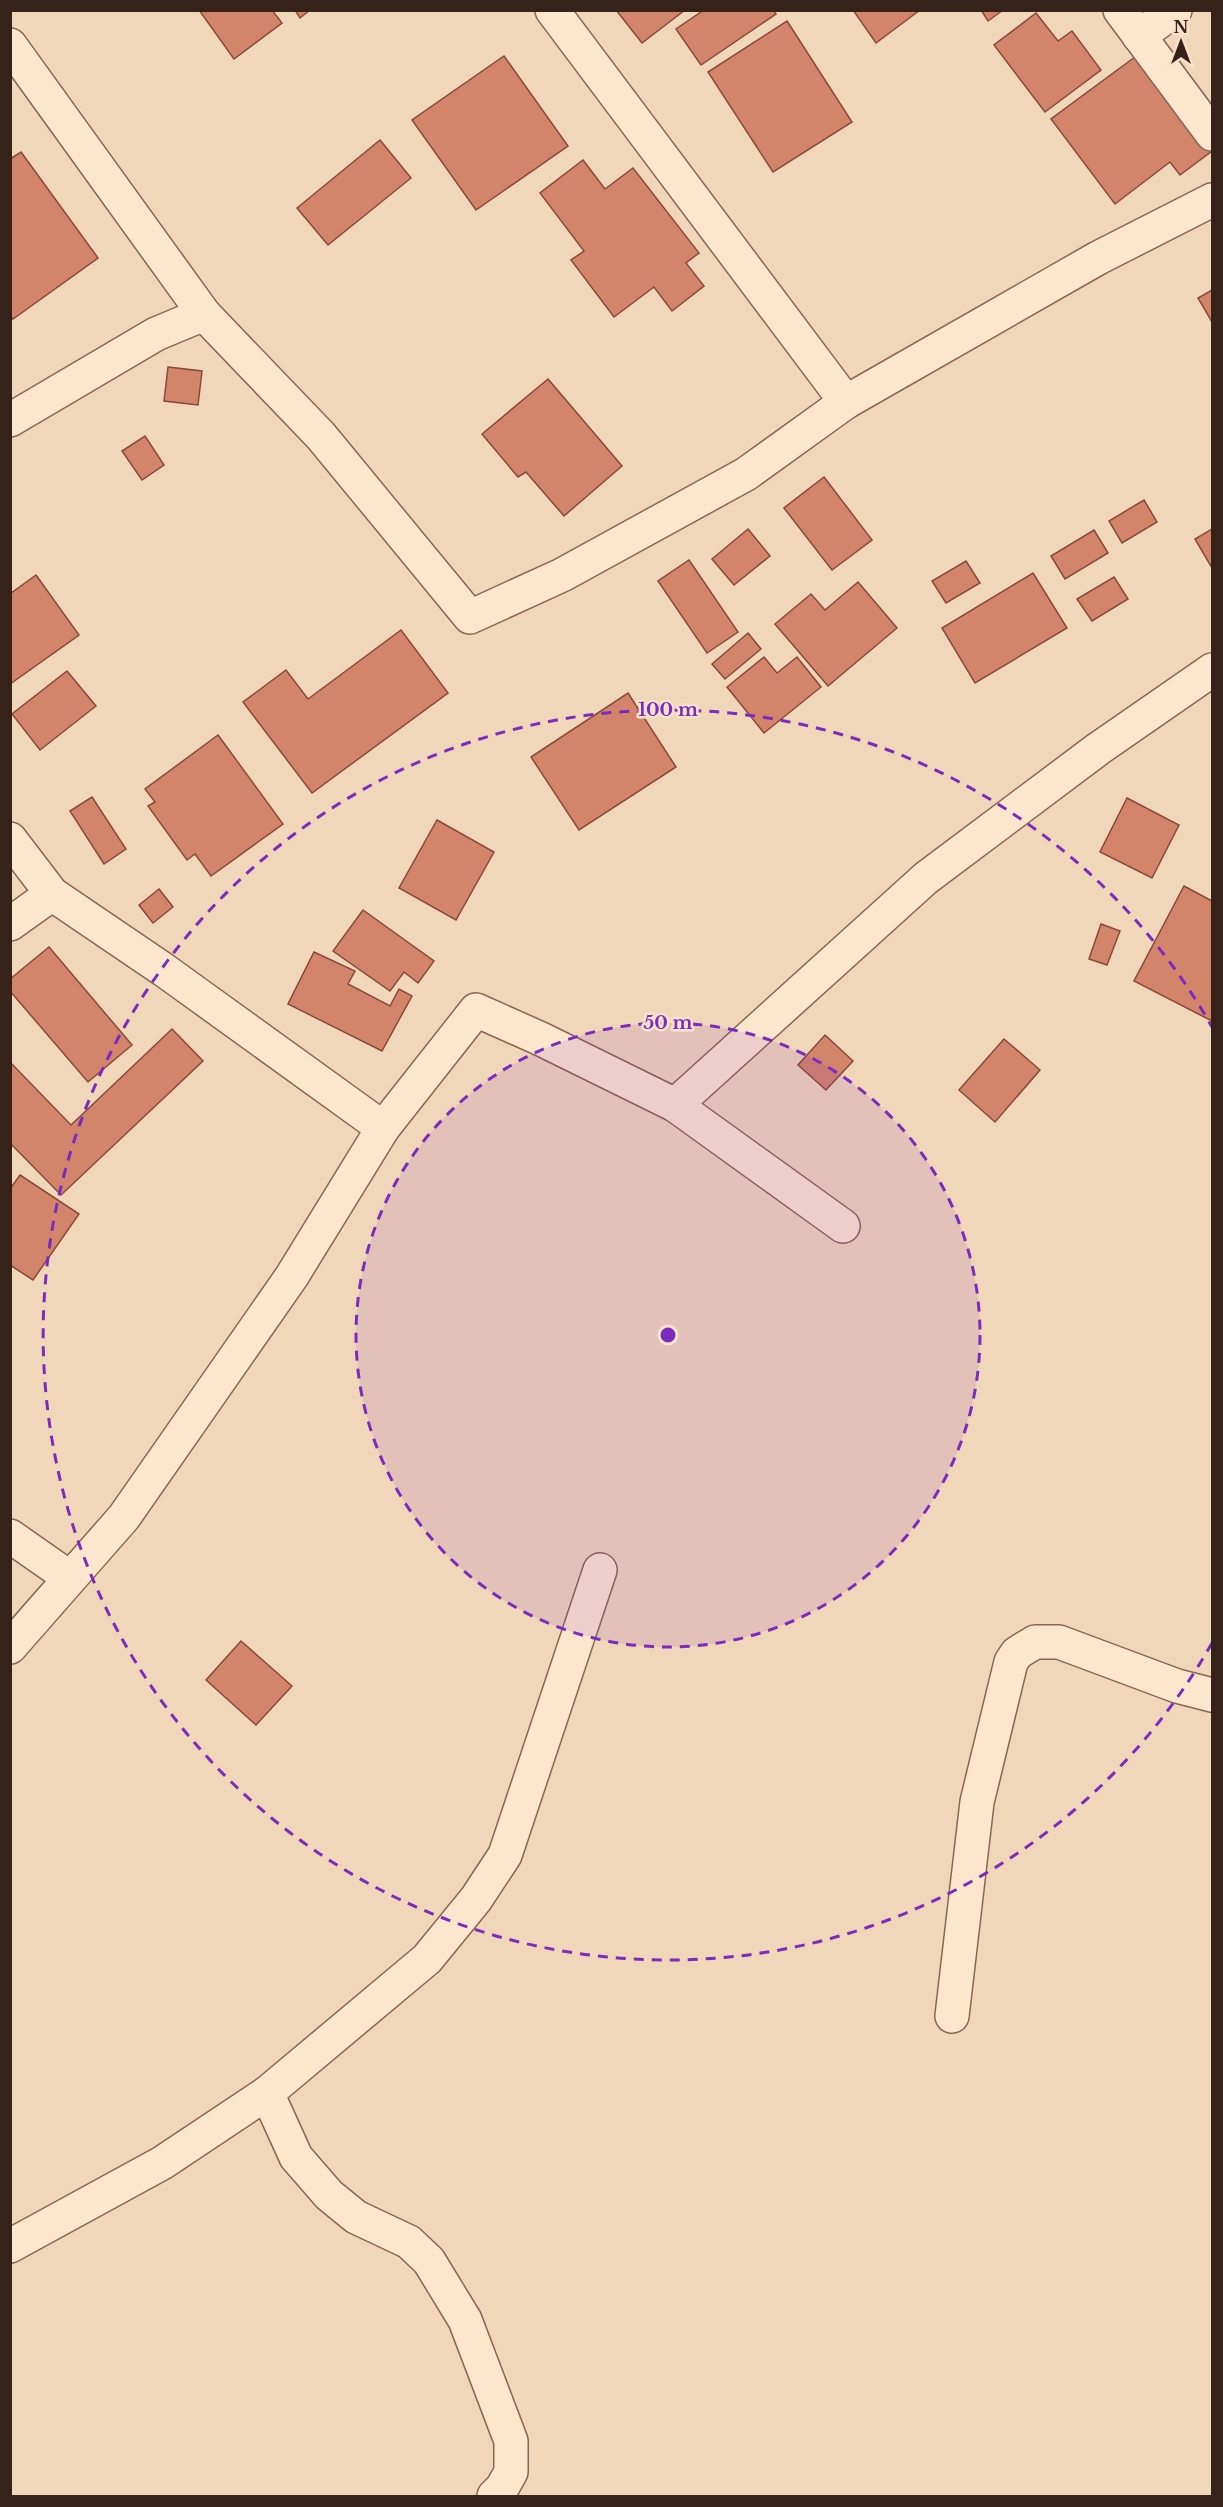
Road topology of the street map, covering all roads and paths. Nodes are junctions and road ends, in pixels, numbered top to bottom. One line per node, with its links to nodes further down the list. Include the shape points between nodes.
1 (552, 10): 9 (street)
2 (1120, 10): 4 (street)
3 (1176, 10): 4 (street)
4 (1139, 36): 6 (street)
5 (10, 45): 8 (street)
6 (1212, 134)
7 (1212, 200): 9 (street, via 1098,258)
8 (204, 314): 9 (street, via 321,436 470,617 562,575 746,474); 10 (street, via 156,334)
9 (846, 402)
10 (10, 420)
11 (1212, 670): 15 (street, via 1098,748 926,878)
12 (10, 839): 13 (street)
13 (52, 894): 14 (street); 16 (street)
14 (10, 924)
15 (675, 1105): 16 (street, via 476,1010); 17 (street)
16 (383, 1128): 20 (street, via 292,1275 131,1507)
17 (843, 1226)
18 (10, 1536): 20 (street)
19 (600, 1570): 24 (street, via 505,1855 476,1899 427,1959)
20 (70, 1578): 21 (street)
21 (10, 1647)
22 (1212, 1695): 23 (street, via 1059,1642 1035,1642 1017,1653 1011,1662 977,1802)
23 (952, 2016)
24 (267, 2092): 25 (street, via 162,2163); 26 (street, via 296,2157 329,2195 356,2217 409,2242 429,2261 465,2320 511,2441 511,2472)
25 (10, 2246)
26 (494, 2496)

